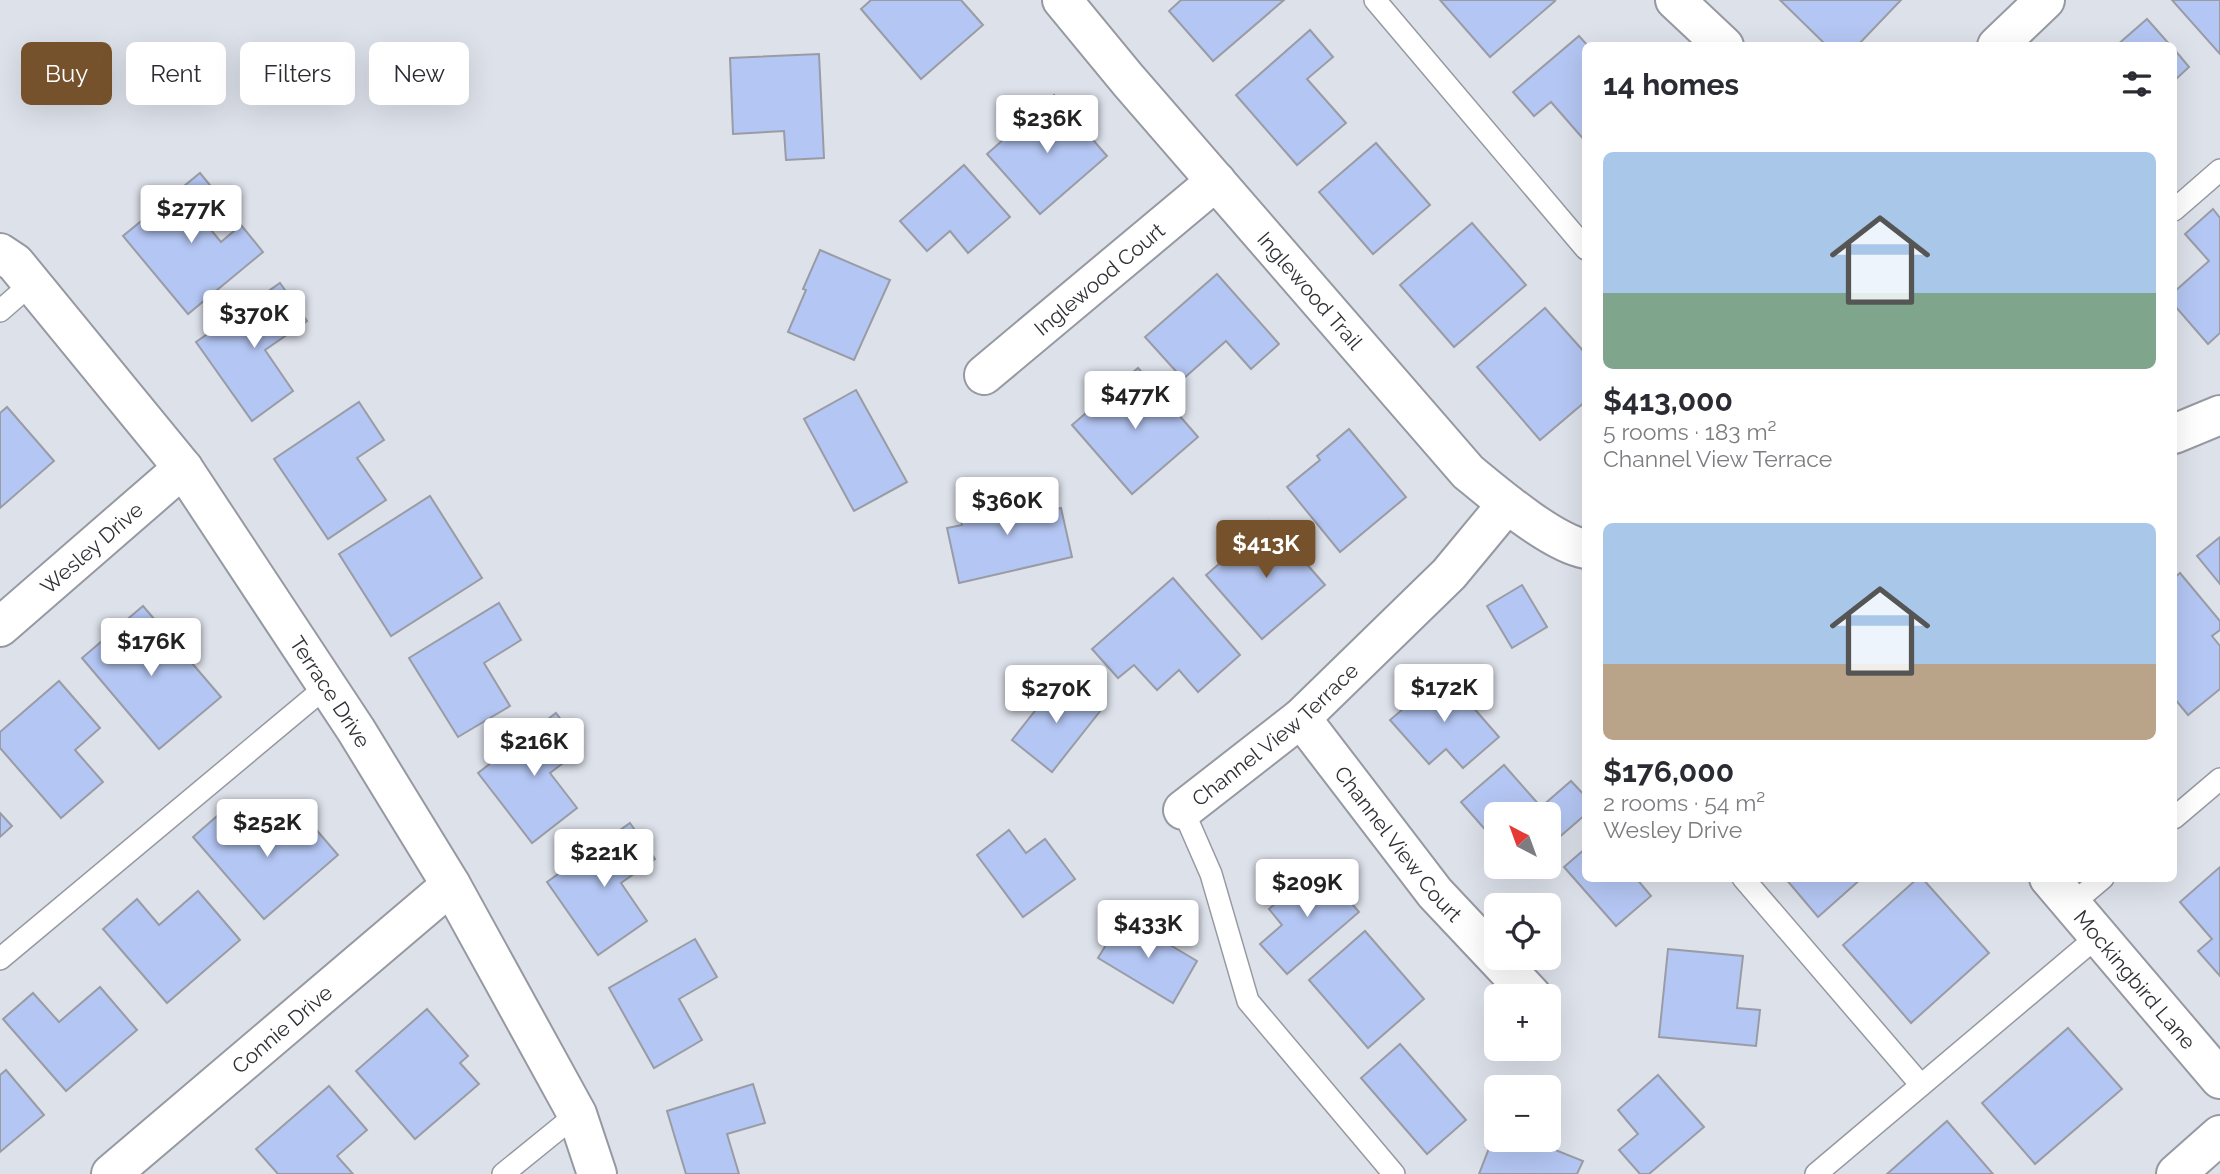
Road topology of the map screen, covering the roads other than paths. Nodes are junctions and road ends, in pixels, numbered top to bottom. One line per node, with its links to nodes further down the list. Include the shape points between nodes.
1 (1062, 0): 8 (street, Inglewood Trail)
2 (1375, 0): 10 (lane)
3 (2045, 0): 6 (street)
4 (1679, 1): 5 (street)
5 (1720, 42)
6 (2001, 42)
7 (2220, 170): 9 (lane)
8 (1216, 181): 14 (street, Inglewood Court); 18 (street, Inglewood Trail, via 1468,472)
9 (2177, 207)
10 (1582, 244)
11 (0, 253): 12 (street, Terrace Drive)
12 (32, 284): 13 (lane); 17 (street, Terrace Drive)
13 (0, 312)
14 (984, 375)
15 (2220, 415): 16 (street)
16 (2177, 432)
17 (183, 468): 20 (street, Wesley Drive); 21 (street, Terrace Drive)
18 (1507, 504): 19 (street, Inglewood Trail, via 1571,546); 22 (street, Channel View Terrace, via 1449,574)
19 (1582, 548)
20 (0, 627)
21 (327, 686): 28 (street, Terrace Drive); 31 (lane)
22 (1301, 718): 24 (street, Channel View Terrace); 32 (street, Channel View Court, via 1435,892)
23 (2220, 779): 25 (lane)
24 (1183, 810): 40 (lane, via 1211,874 1248,1001)
25 (2177, 815)
26 (1746, 882): 34 (lane)
27 (2091, 882): 29 (lane)
28 (451, 885): 35 (street, Terrace Drive); 37 (street, Connie Drive)
29 (2060, 892): 30 (street, Mockingbird Lane)
30 (2098, 936): 33 (street, Mockingbird Lane); 34 (lane)
31 (0, 959)
32 (1521, 984)
33 (2220, 1080)
34 (1921, 1085): 41 (lane)
35 (577, 1114): 38 (lane); 39 (street, Terrace Drive)
36 (2220, 1135): 42 (street)
37 (111, 1174)
38 (503, 1174)
39 (597, 1174)
40 (1394, 1174)
41 (1816, 1174)
42 (2176, 1174)

